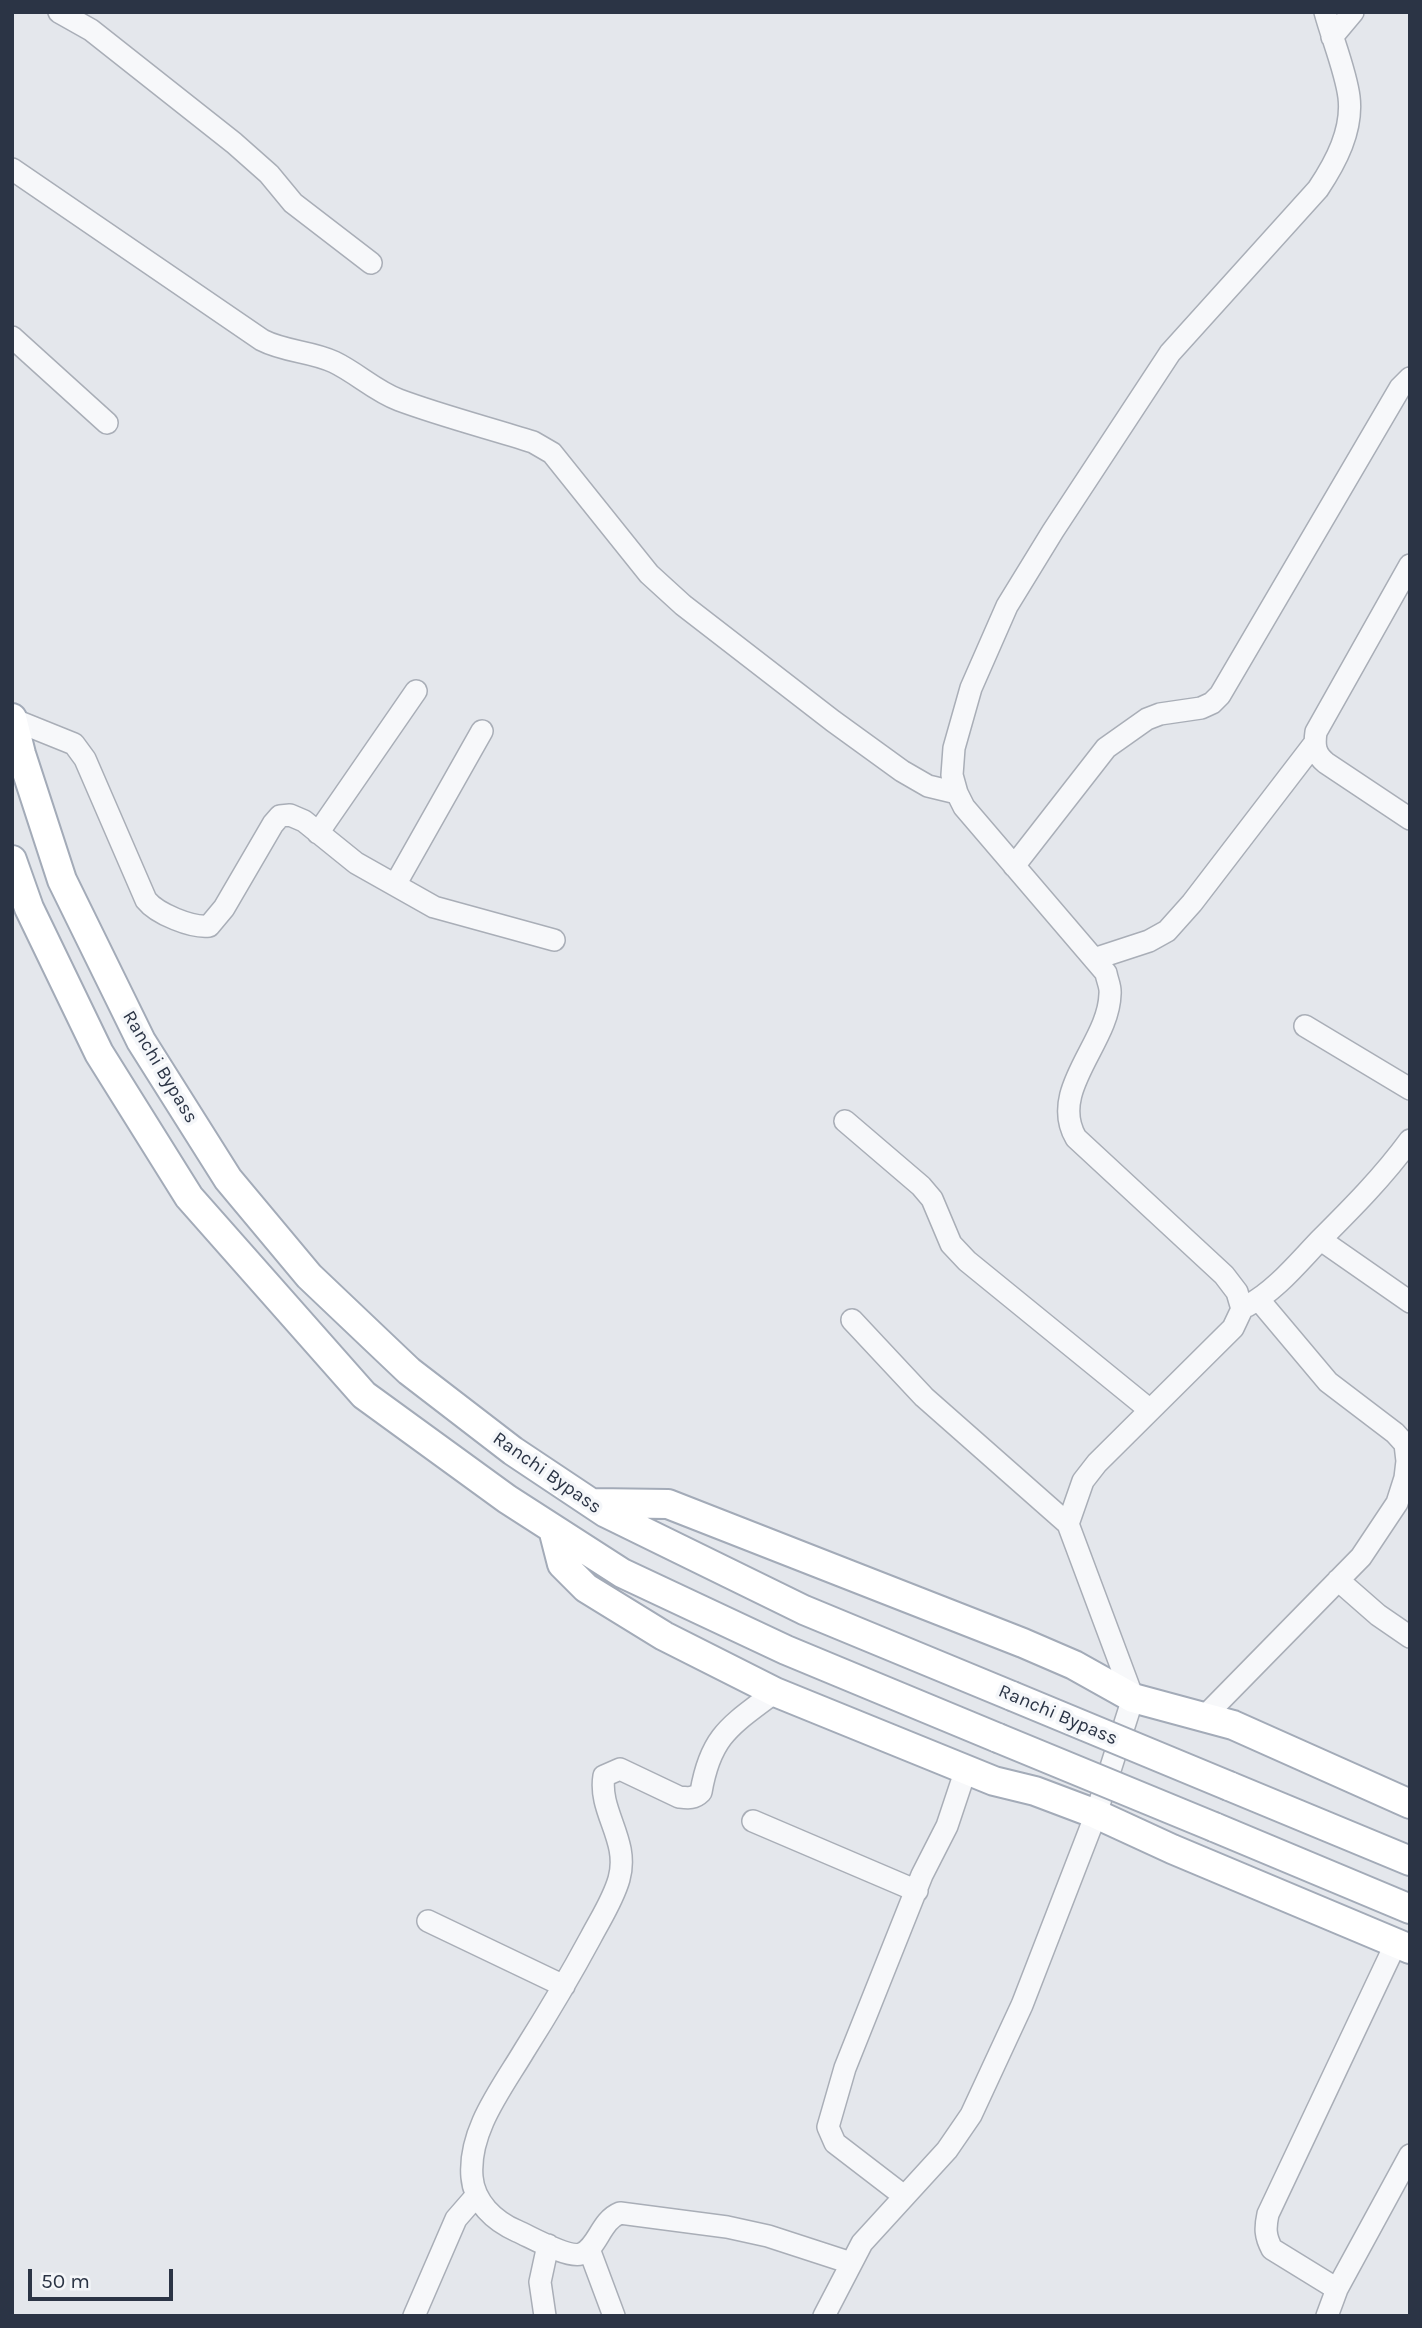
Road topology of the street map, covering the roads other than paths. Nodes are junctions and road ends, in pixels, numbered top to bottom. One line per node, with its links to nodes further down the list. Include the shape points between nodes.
1 (59, 12): 6 (street, via 91,30 234,143 293,203)
2 (1325, 12): 4 (street)
3 (1353, 12): 4 (street)
4 (1332, 37): 15 (street, via 1349,106 1332,168 1170,353 1007,606 971,688 954,748 952,775)
5 (12, 169): 15 (street, via 268,344 334,362 397,400 533,442 552,453 649,574 683,605 902,771 928,786)
6 (371, 263)
7 (12, 337): 9 (street)
8 (1410, 378): 19 (street, via 1220,695 1201,708 1147,719 1106,748)
9 (107, 423)
10 (1410, 565): 14 (street, via 1316,732)
11 (416, 691): 17 (street)
12 (12, 719): 17 (street, via 75,744 146,900 160,913 209,926 280,816 290,815); 33 (main road, Ranchi Bypass, via 62,880 141,1041 228,1179 309,1276 409,1371 513,1451)
13 (482, 731): 20 (street)
14 (1314, 744): 16 (street, via 1326,764); 22 (street, via 1167,931)
15 (957, 793): 19 (street)
16 (1406, 809)
17 (318, 832): 20 (street, via 356,863)
18 (12, 860): 36 (main road, via 29,908 99,1054 188,1197 364,1395)
19 (1014, 866): 22 (street)
20 (395, 885): 21 (street, via 434,907)
21 (554, 940)
22 (1094, 959): 30 (street, via 1106,973 1111,992 1104,1022 1071,1094 1070,1127 1076,1138)
23 (1304, 1026): 24 (street)
24 (1410, 1090)
25 (845, 1121): 32 (street, via 921,1186 932,1199 951,1244 967,1261)
26 (1410, 1140): 27 (street)
27 (1402, 1165): 28 (street, via 1367,1192)
28 (1321, 1240): 29 (street); 30 (street)
29 (1410, 1302)
30 (1251, 1304): 32 (street, via 1233,1328); 34 (street, via 1328,1382 1405,1444)
31 (852, 1320): 35 (street, via 924,1397)
32 (1150, 1410): 35 (street, via 1083,1481)
33 (591, 1503): 40 (main road, via 668,1504 1023,1643); 46 (main road, Ranchi Bypass, bridge, via 804,1610)
34 (1403, 1508): 37 (street)
35 (1068, 1524): 40 (street)
36 (553, 1529): 39 (main road, via 562,1564 586,1588 664,1636); 48 (main road, bridge, via 622,1573 786,1650)
37 (1338, 1580): 38 (street); 41 (street)
38 (1410, 1637)
39 (775, 1692): 42 (main road); 51 (street, via 728,1728 711,1752 696,1796 679,1797 620,1769 604,1776 605,1799 622,1853 619,1878)
40 (1133, 1698): 41 (main road); 44 (street)
41 (1205, 1716): 43 (main road, via 1233,1724)
42 (966, 1769): 44 (main road); 47 (street, via 947,1826)
43 (1410, 1804)
44 (1097, 1814): 50 (main road); 54 (street, via 1022,2005 971,2115 947,2150)
45 (753, 1821): 47 (street)
46 (1410, 1861)
47 (917, 1891): 54 (street, via 845,2068 828,2127 835,2143)
48 (1410, 1909)
49 (428, 1921): 51 (street)
50 (1403, 1946): 58 (street, via 1265,2227 1272,2249)
51 (564, 1986): 53 (street, via 493,2102 477,2140 472,2177)
52 (1410, 2155): 58 (street)
53 (476, 2196): 55 (street, via 506,2227); 59 (street, via 456,2219)
54 (904, 2196): 57 (street, via 862,2243)
55 (548, 2245): 56 (street, via 579,2255); 60 (street, via 540,2282)
56 (589, 2249): 57 (street, via 604,2224 620,2213 727,2227); 61 (street)
57 (851, 2263): 62 (street)
58 (1337, 2289): 63 (street)
59 (414, 2316)
60 (545, 2316)
61 (614, 2316)
62 (824, 2316)
63 (1327, 2316)

